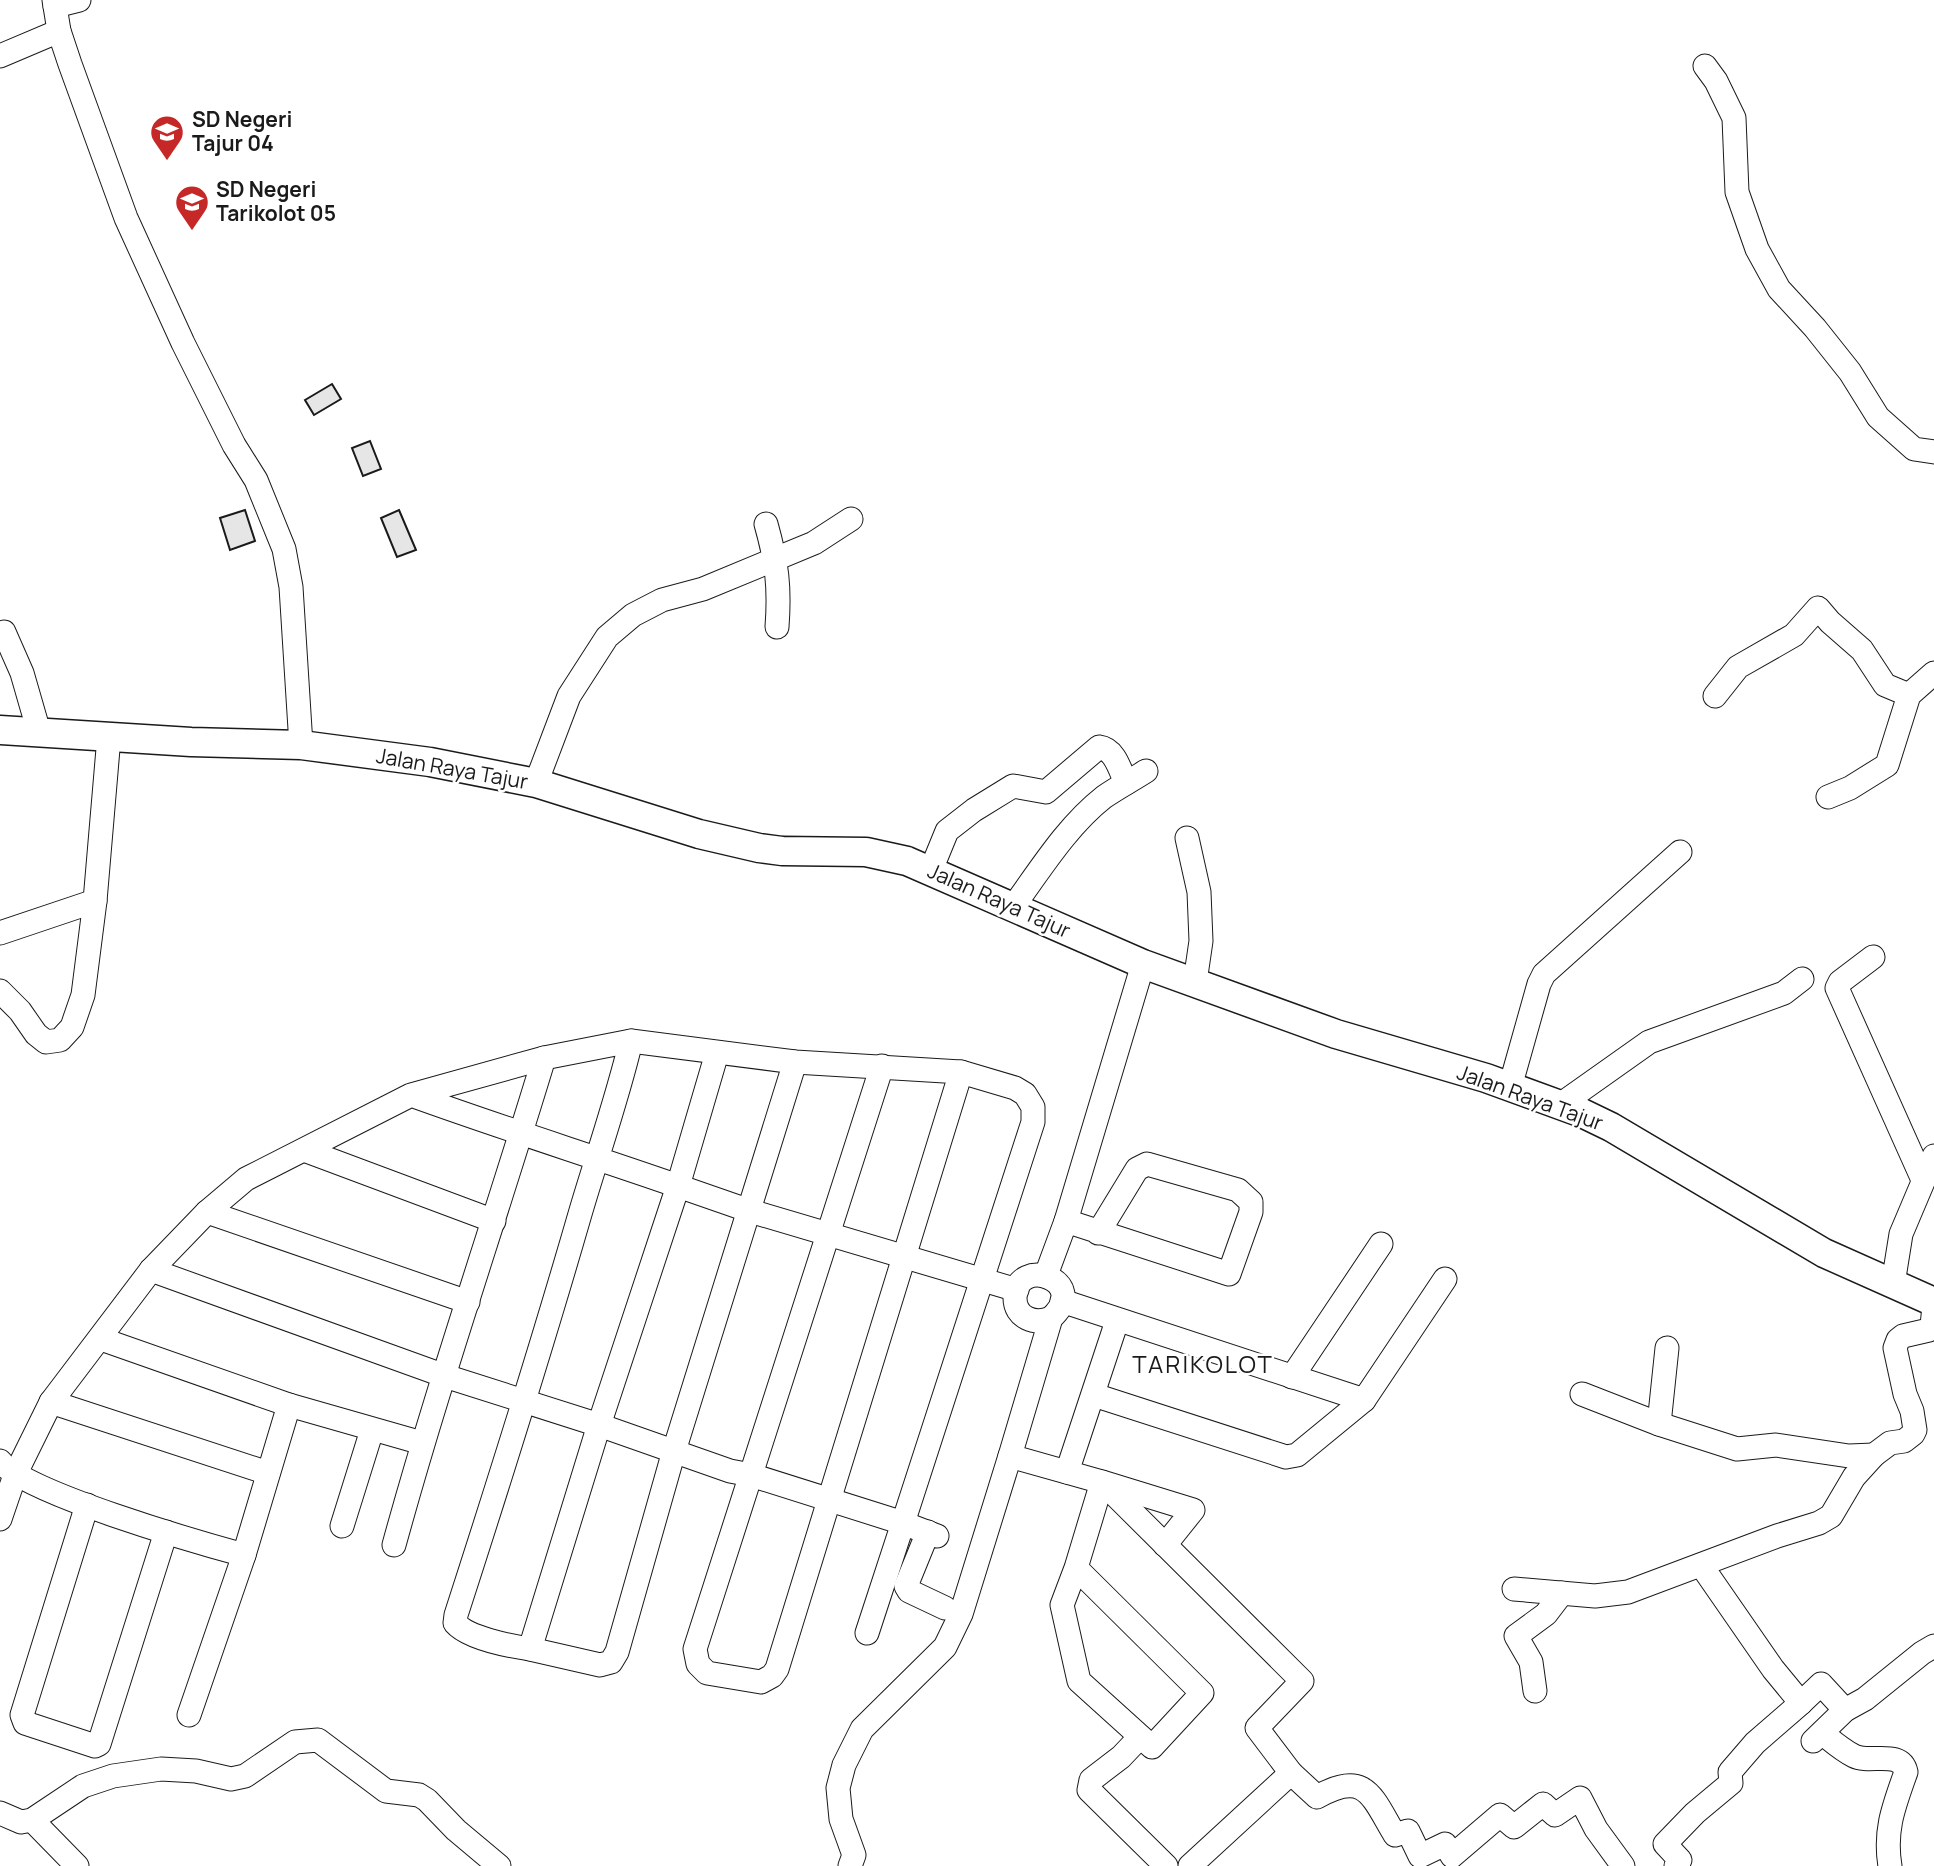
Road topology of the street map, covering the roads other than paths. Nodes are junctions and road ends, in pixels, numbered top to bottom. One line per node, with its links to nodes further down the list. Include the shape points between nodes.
1 (79, 0): 2 (street)
2 (55, 3): 3 (street)
3 (59, 31): 4 (street); 18 (street, via 127,218 183,343 256,480 284,549 291,587)
4 (0, 56)
5 (1705, 66): 6 (street, via 1734,118 1737,192 1757,249 1779,289 1850,372 1878,417 1914,449)
6 (1934, 452)
7 (851, 519): 9 (street, via 814,544)
8 (766, 524): 9 (street)
9 (776, 559): 10 (street); 20 (street, via 703,589 662,600 633,615 607,638 569,696)
10 (777, 627)
11 (4, 632): 16 (street)
12 (1934, 673): 13 (street)
13 (1909, 695): 14 (street, via 1885,685 1862,650 1818,608 1794,635 1738,667); 22 (street, via 1887,765)
14 (1715, 696)
15 (0, 730): 16 (main road, Jalan Raya Tajur)
16 (39, 732): 17 (main road, Jalan Raya Tajur)
17 (109, 737): 18 (main road, Jalan Raya Tajur); 26 (street)
18 (301, 745): 20 (main road, Jalan Raya Tajur, via 430,762)
19 (1146, 771): 21 (street)
20 (536, 783): 25 (main road, Jalan Raya Tajur, via 759,848 866,852)
21 (1126, 783): 25 (street, via 1112,753 1099,747 1046,792 1013,786 974,810 947,831); 27 (street, via 1090,809)
22 (1828, 797)
23 (1187, 838): 32 (street, via 1199,892 1201,941)
24 (1680, 852): 40 (street, via 1544,974)
25 (931, 870): 27 (main road, Jalan Raya Tajur)
26 (96, 901): 28 (street); 33 (street, via 83,995 72,1027 60,1040 46,1042 36,1034)
27 (1013, 907): 30 (main road, Jalan Raya Tajur)
28 (0, 933)
29 (1872, 957): 47 (street, via 1838,988)
30 (1143, 964): 32 (main road, Jalan Raya Tajur); 51 (street)
31 (1802, 979): 42 (street, via 1784,993 1649,1042)
32 (1195, 982): 40 (main road, Jalan Raya Tajur, via 1336,1034)
33 (0, 991)
34 (631, 1041): 35 (street); 36 (street); 46 (street, via 618,1099)
35 (717, 1053): 37 (street); 48 (street)
36 (544, 1058): 41 (street); 43 (street)
37 (795, 1062): 38 (street); 49 (street)
38 (882, 1066): 39 (street); 53 (street)
39 (961, 1072): 56 (street); 59 (street, via 1015,1088 1033,1107 1033,1122)
40 (1510, 1087): 42 (main road, Jalan Raya Tajur)
41 (411, 1095): 43 (street); 44 (street)
42 (1560, 1105): 61 (main road, Jalan Raya Tajur, via 1611,1127 1824,1253)
43 (521, 1135): 46 (street); 52 (street)
44 (304, 1150): 50 (street, via 246,1180); 52 (street)
45 (1934, 1156): 47 (street)
46 (597, 1158): 48 (street); 73 (street)
47 (1923, 1180): 61 (street, via 1901,1234)
48 (678, 1186): 49 (street); 78 (street)
49 (750, 1211): 53 (street); 81 (street)
50 (207, 1212): 57 (street); 63 (street)
51 (1066, 1220): 54 (street); 58 (street)
52 (494, 1221): 63 (street)
53 (829, 1233): 56 (street); 87 (street)
54 (1098, 1233): 54 (street, via 1137,1168 1147,1164 1238,1190 1251,1202 1229,1274)
55 (1381, 1244): 70 (street)
56 (903, 1256): 59 (street); 89 (street)
57 (152, 1270): 67 (street); 69 (street)
58 (1046, 1275): 62 (street, via 1028,1277); 65 (street, via 1059,1285)
59 (982, 1278): 62 (street); 92 (street)
60 (1445, 1279): 74 (street)
61 (1893, 1284): 64 (main road, Jalan Raya Tajur)
62 (1017, 1290): 65 (street, via 1016,1304 1023,1316 1037,1322)
63 (468, 1302): 69 (street)
64 (1934, 1304): 82 (street, via 1929,1330 1903,1336 1895,1348 1914,1430 1910,1438 1890,1443)
65 (1057, 1310): 66 (street); 83 (street)
66 (1117, 1321): 70 (street); 72 (street)
67 (100, 1339): 75 (street); 76 (street)
68 (1667, 1348): 77 (street)
69 (445, 1376): 73 (street); 80 (street)
70 (1292, 1377): 74 (street)
71 (1581, 1394): 77 (street)
72 (1094, 1395): 74 (street, via 1286,1457 1297,1455); 85 (street)
73 (525, 1400): 78 (street); 105 (street, via 455,1623 465,1632)
74 (1364, 1400)
75 (51, 1402): 84 (street); 86 (street)
76 (289, 1405): 79 (street); 86 (street)
77 (1659, 1424): 82 (street, via 1737,1449 1776,1445)
78 (599, 1425): 81 (street); 105 (street)
79 (372, 1430): 80 (street); 93 (street)
80 (422, 1443): 95 (street)
81 (674, 1451): 87 (street); 105 (street, via 611,1662 600,1665)
82 (1874, 1455): 98 (street, via 1854,1477 1831,1516)
83 (1010, 1456): 85 (street); 115 (street, via 961,1614 945,1647 862,1729 844,1765 838,1788 841,1819 854,1855)
84 (8, 1468): 90 (street); 91 (street)
85 (1067, 1472): 88 (street)
86 (268, 1474): 97 (street)
87 (751, 1475): 89 (street); 89 (street, via 695,1649 698,1664 707,1673 761,1682 777,1669)
88 (1102, 1482): 96 (street); 96 (street, via 1193,1510); 99 (street)
89 (828, 1499): 92 (street)
90 (87, 1505): 94 (street); 94 (street, via 22,1715 25,1723 99,1744)
91 (0, 1519)
92 (904, 1523): 102 (street, via 933,1534 906,1586); 103 (street)
93 (342, 1526)
94 (166, 1532): 97 (street)
95 (394, 1545)
96 (1165, 1545): 111 (street, via 1302,1681 1257,1728)
97 (244, 1555): 109 (street)
98 (1701, 1565): 101 (street, via 1628,1592 1595,1597); 107 (street)
99 (1076, 1568): 110 (street, via 1062,1605 1079,1681); 110 (street, via 1202,1693 1152,1747)
100 (1514, 1589): 101 (street)
101 (1562, 1593): 106 (street, via 1546,1614 1516,1636 1531,1662)
102 (945, 1608)
103 (867, 1633)
104 (1934, 1647): 108 (street)
105 (530, 1649)
106 (1535, 1691)
107 (1801, 1703): 108 (street, via 1821,1684); 119 (street, via 1755,1743 1730,1772 1731,1783 1665,1844 1680,1860)
108 (1845, 1710): 120 (street, via 1818,1737 1854,1756 1892,1758 1905,1766 1888,1825)
109 (189, 1715)
110 (1140, 1737): 116 (street, via 1091,1780 1089,1790)
111 (1291, 1773): 117 (street); 118 (street, via 1317,1797 1340,1786 1360,1788 1373,1799 1395,1835 1408,1832 1420,1856 1446,1844 1452,1856 1500,1815 1514,1827 1543,1804 1555,1815 1580,1798)
112 (10, 1820): 113 (street); 114 (street, via 113,1776 161,1769 231,1779 245,1776 295,1742 318,1740 386,1791 427,1800)
113 (77, 1866)
114 (499, 1866)
115 (850, 1866)
116 (1166, 1866)
117 (1190, 1866)
118 (1623, 1866)
119 (1676, 1866)
120 (1890, 1866)

